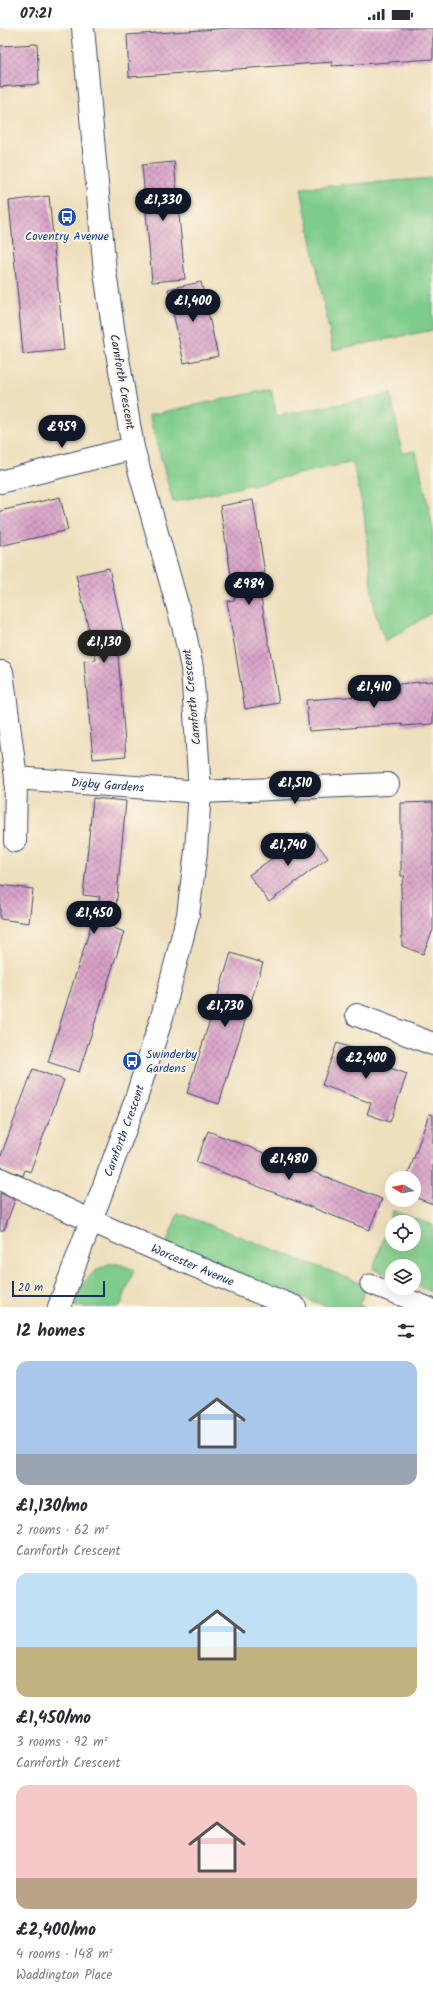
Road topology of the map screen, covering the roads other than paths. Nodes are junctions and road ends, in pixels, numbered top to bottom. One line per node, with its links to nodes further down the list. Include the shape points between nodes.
1 (83, 28): 2 (street, Carnforth Crescent, via 105,272)
2 (133, 448): 3 (street); 7 (street, Carnforth Crescent, via 184,629 192,668)
3 (0, 482)
4 (2, 672): 5 (street)
5 (16, 778): 7 (street, Digby Gardens); 8 (street)
6 (388, 784): 7 (street, Digby Gardens)
7 (200, 792): 12 (street, Carnforth Crescent, via 188,914 176,964 134,1105)
8 (15, 841)
9 (357, 1015): 10 (street)
10 (433, 1044)
11 (0, 1179): 12 (street)
12 (90, 1221): 14 (street, Carnforth Crescent); 15 (street, Worcester Avenue)
13 (370, 1284): 16 (lane)
14 (59, 1307)
15 (295, 1307)
16 (429, 1307)

